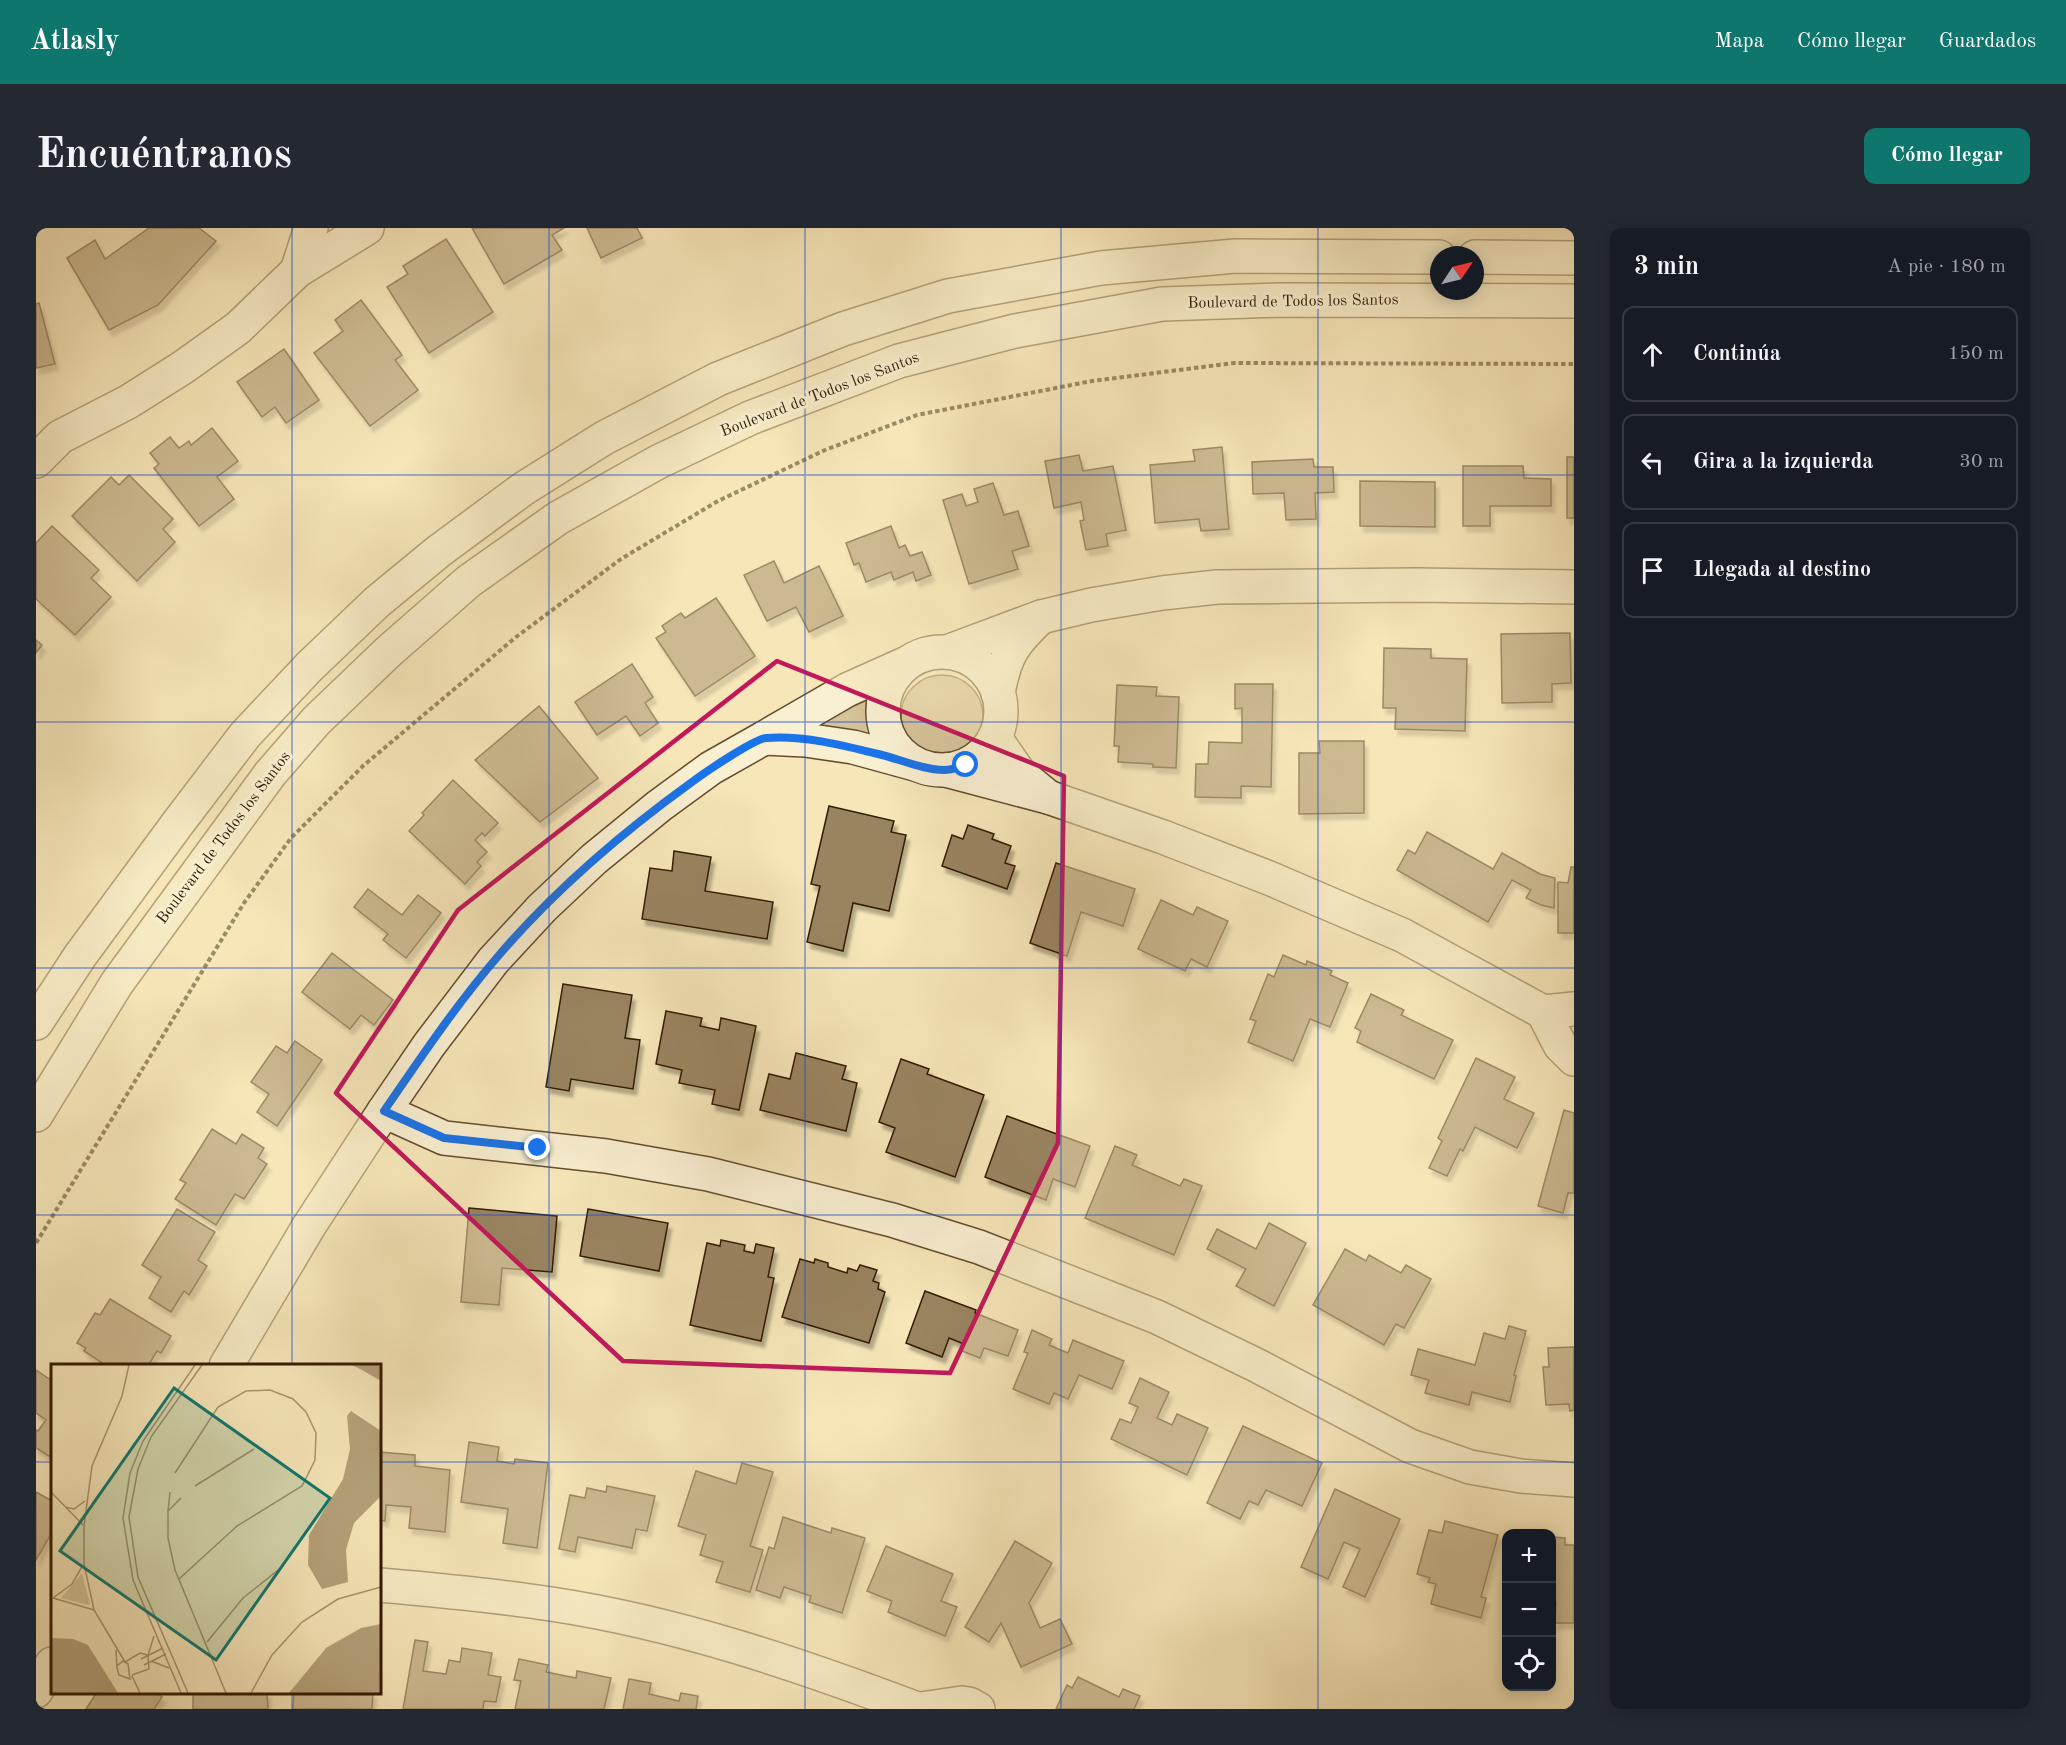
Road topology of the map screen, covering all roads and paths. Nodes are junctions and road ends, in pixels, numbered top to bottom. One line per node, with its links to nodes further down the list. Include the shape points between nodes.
1 (311, 228): 6 (street)
2 (367, 228): 6 (street)
3 (1430, 257): 21 (street, via 1235,256 1101,268 948,296 843,329 718,379 603,438 523,489 439,551 377,602 309,667 245,735 211,779 80,956)
4 (1484, 257): 5 (street)
5 (1574, 258)
6 (297, 271): 9 (street, via 238,328 182,368 128,402)
7 (1574, 301): 24 (street, Boulevard de Todos los Santos, via 1281,300 1162,304 1015,331 899,361 750,418 658,462 558,518 469,581 388,651 316,721 270,774 117,983)
8 (1574, 364): 25 (path, via 1234,363 1092,381 917,416 825,450 718,501 621,559 516,637 363,766 291,838 244,903)
9 (48, 440): 10 (street)
10 (36, 461)
11 (1574, 587): 12 (street, via 1217,587 1091,605)
12 (1041, 617): 13 (street); 15 (street, via 1010,652)
13 (947, 652): 14 (street, via 927,654); 15 (street, via 979,665)
14 (909, 662): 16 (street, via 847,690); 18 (street, via 887,688 885,723 901,754)
15 (998, 693): 17 (street, via 1000,723)
16 (764, 738): 18 (street, via 843,746); 23 (street, via 711,768 659,806 542,908 493,961)
17 (995, 738): 18 (street, via 983,754 966,765); 19 (street, via 1020,774)
18 (931, 767): 19 (street)
19 (1048, 798): 20 (street, via 1269,878 1402,935)
20 (1558, 1010): 22 (street, via 1560,1045)
21 (36, 1023)
22 (1574, 1059)
23 (384, 1111): 26 (street); 27 (street, via 444,1138 606,1156 708,1174 892,1220 979,1247 1157,1317 1410,1446 1470,1467)
24 (36, 1115)
25 (36, 1243)
26 (227, 1364)
27 (1574, 1480)
28 (381, 1585): 31 (street, via 552,1604 616,1616 716,1640 821,1672)
29 (51, 1666): 30 (street)
30 (36, 1690)
31 (919, 1709): 32 (street, via 962,1703)
32 (978, 1709)

